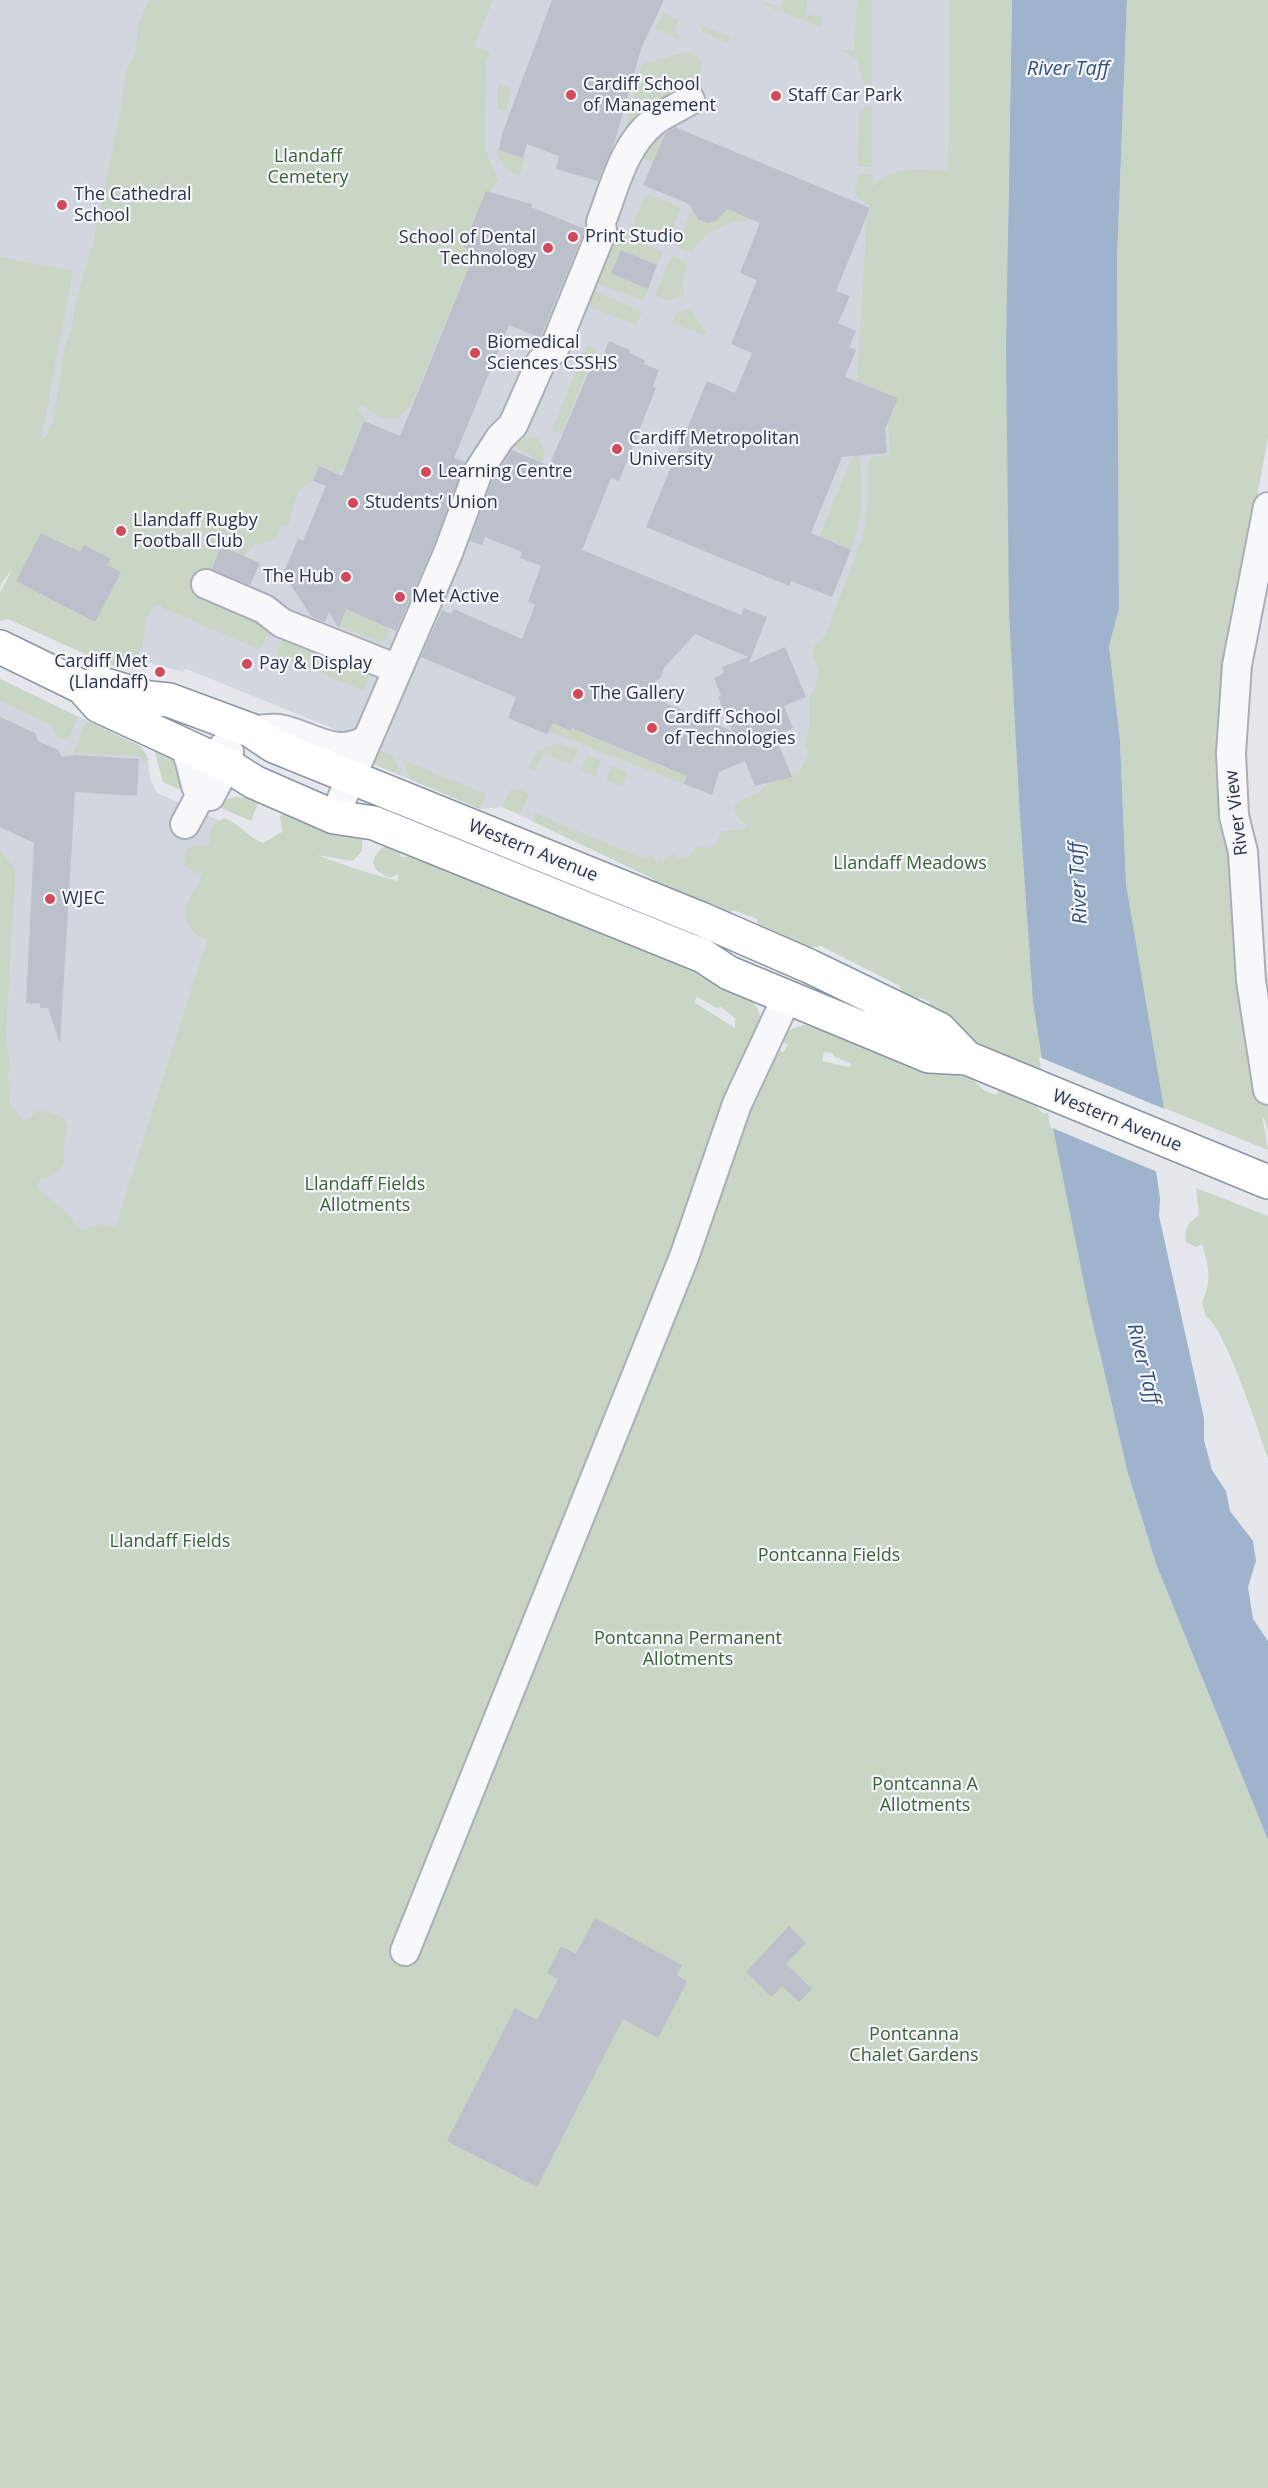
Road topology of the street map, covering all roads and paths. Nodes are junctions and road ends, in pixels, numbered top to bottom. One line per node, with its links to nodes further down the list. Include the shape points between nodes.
1 (690, 100): 6 (street, via 652,123 632,147 554,349 541,362 513,424 478,472)
2 (1268, 507): 4 (street, River View)
3 (206, 584): 6 (street)
4 (1257, 624): 17 (street, River View, via 1237,665 1231,753 1234,816)
5 (0, 647): 7 (highway, Western Avenue)
6 (396, 671): 10 (street)
7 (82, 687): 8 (highway, Western Avenue, via 102,684); 11 (highway, Western Avenue, via 99,706)
8 (148, 698): 9 (highway, Western Avenue, via 169,700); 12 (street, via 166,720 227,749)
9 (250, 730): 10 (street, via 280,729 335,747); 13 (highway, Western Avenue, via 274,746)
10 (366, 740): 13 (street)
11 (181, 743): 12 (highway, Western Avenue); 14 (street, via 192,762)
12 (227, 765): 14 (street, via 210,796); 15 (highway, Western Avenue, via 254,782)
13 (350, 778): 15 (street); 19 (highway, Western Avenue, via 809,966 939,1029)
14 (200, 796): 16 (street)
15 (334, 817): 18 (highway, Western Avenue, via 375,823 703,956 729,973)
16 (186, 824)
17 (1255, 851): 20 (street, River View, via 1251,981)
18 (787, 997): 19 (highway, Western Avenue, via 929,1056); 22 (street, via 740,1097 684,1257)
19 (967, 1058): 21 (highway, Western Avenue)
20 (1267, 1087)
21 (1268, 1182)
22 (405, 1951)

